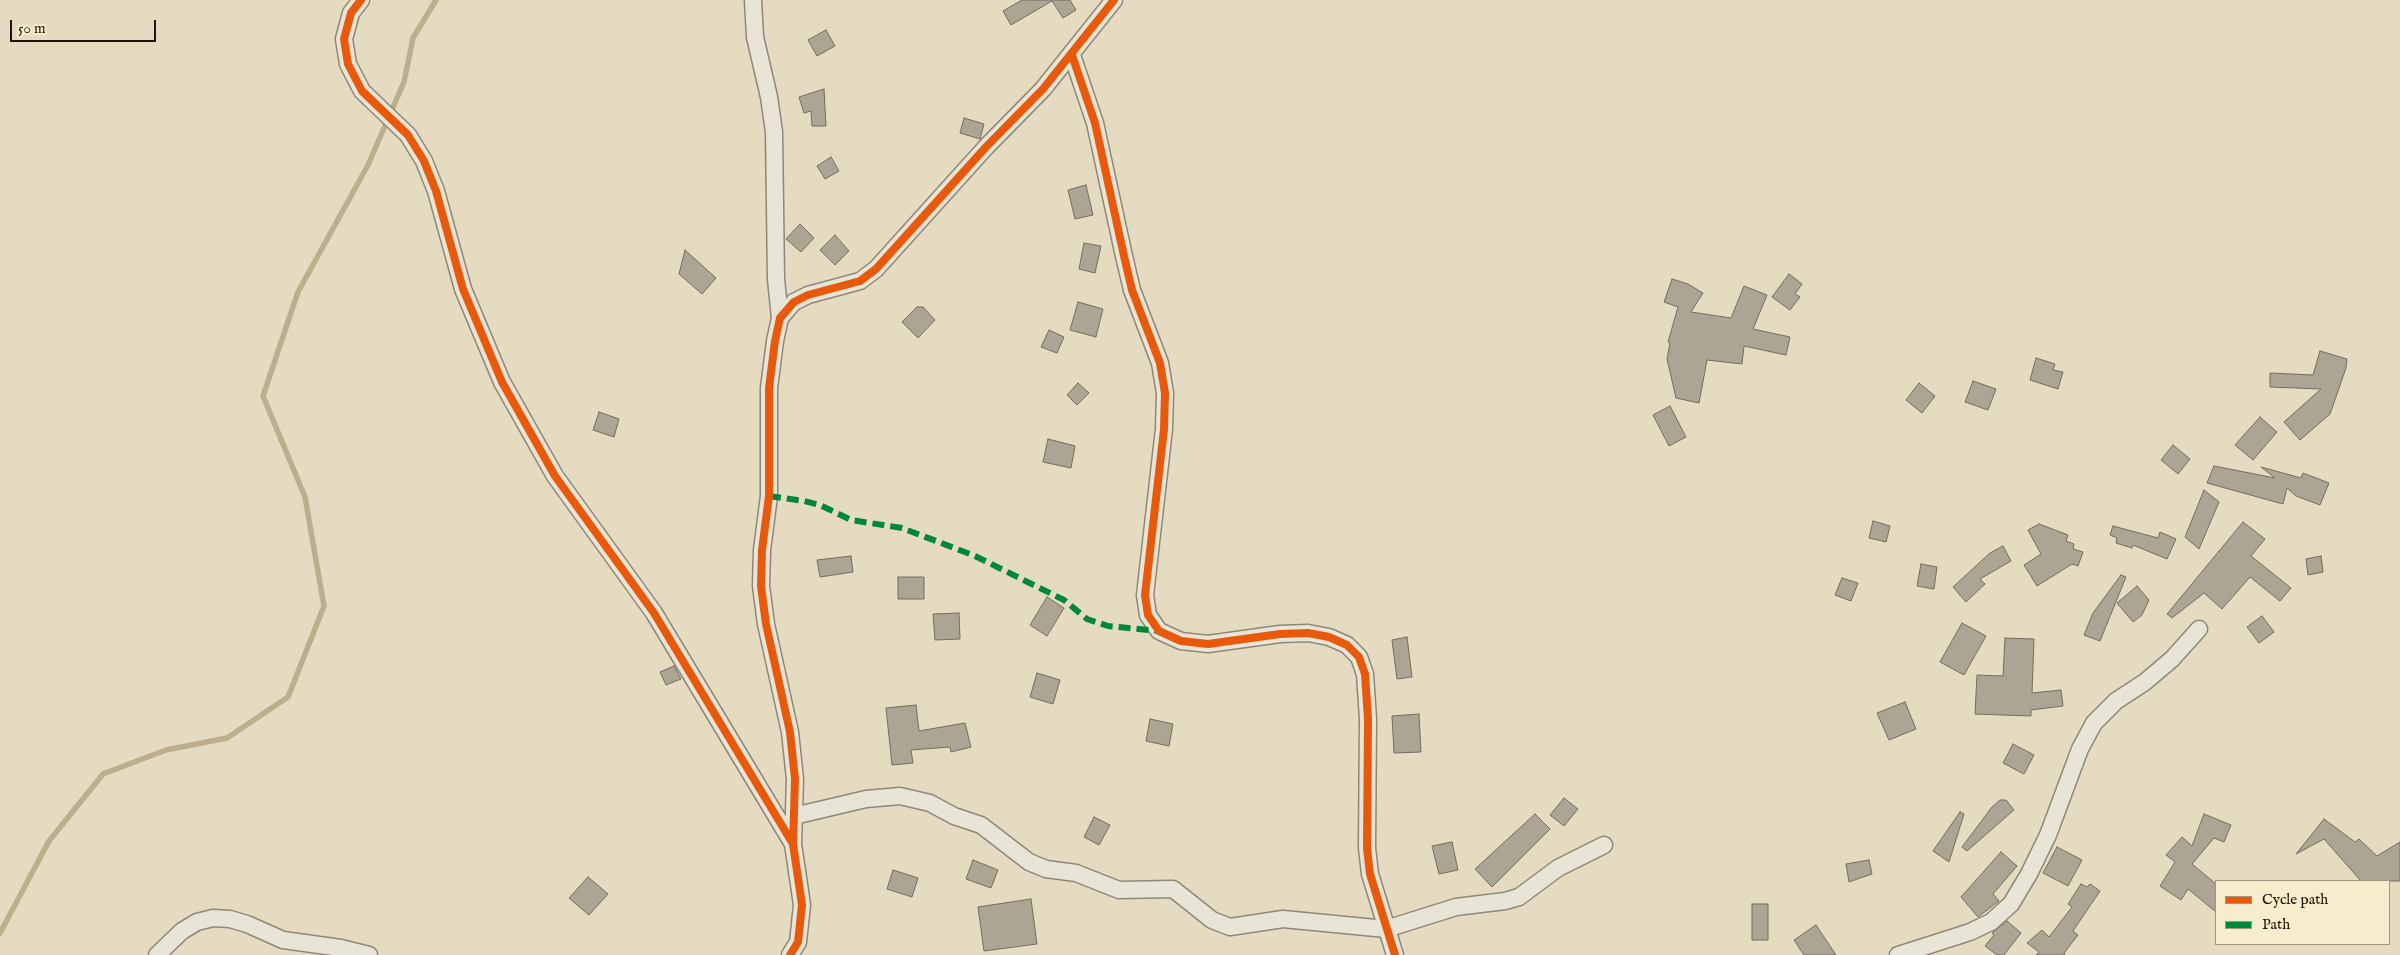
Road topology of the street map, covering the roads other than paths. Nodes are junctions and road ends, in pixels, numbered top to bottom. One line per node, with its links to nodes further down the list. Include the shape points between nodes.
1 (361, 0): 8 (street, via 351,13 344,39 348,64 362,91 408,135 424,161 436,191 463,289 502,382 555,476 654,613)
2 (753, 0): 5 (street, via 755,37 774,132 776,279)
3 (1114, 0): 4 (street)
4 (1072, 54): 5 (street, via 876,269 860,281 794,302); 10 (street, via 1096,123 1132,290 1160,363 1165,392 1164,429 1145,596 1148,615 1159,632 1181,641 1208,644 1280,634 1308,634 1329,637 1347,645 1359,657 1365,674 1368,719 1368,857)
5 (780, 318): 7 (street, via 769,388 769,496 761,586 790,732 795,779)
6 (2199, 629): 15 (street, via 2172,659 2116,701 2094,723 2080,750 2048,835 2011,904 1991,922 1970,932)
7 (794, 816): 8 (street); 10 (street, via 866,799 900,796 930,803 981,825 1029,862 1046,869 1076,873 1119,890 1173,889 1222,925 1239,926 1283,919)
8 (793, 844): 13 (street, via 802,905 798,942)
9 (1604, 845): 10 (street, via 1558,868 1519,897 1456,907)
10 (1386, 929): 14 (street)
11 (158, 955): 12 (street, via 182,931 213,918 247,924 283,940)
12 (369, 955)
13 (790, 955)
14 (1395, 955)
15 (1898, 955)

